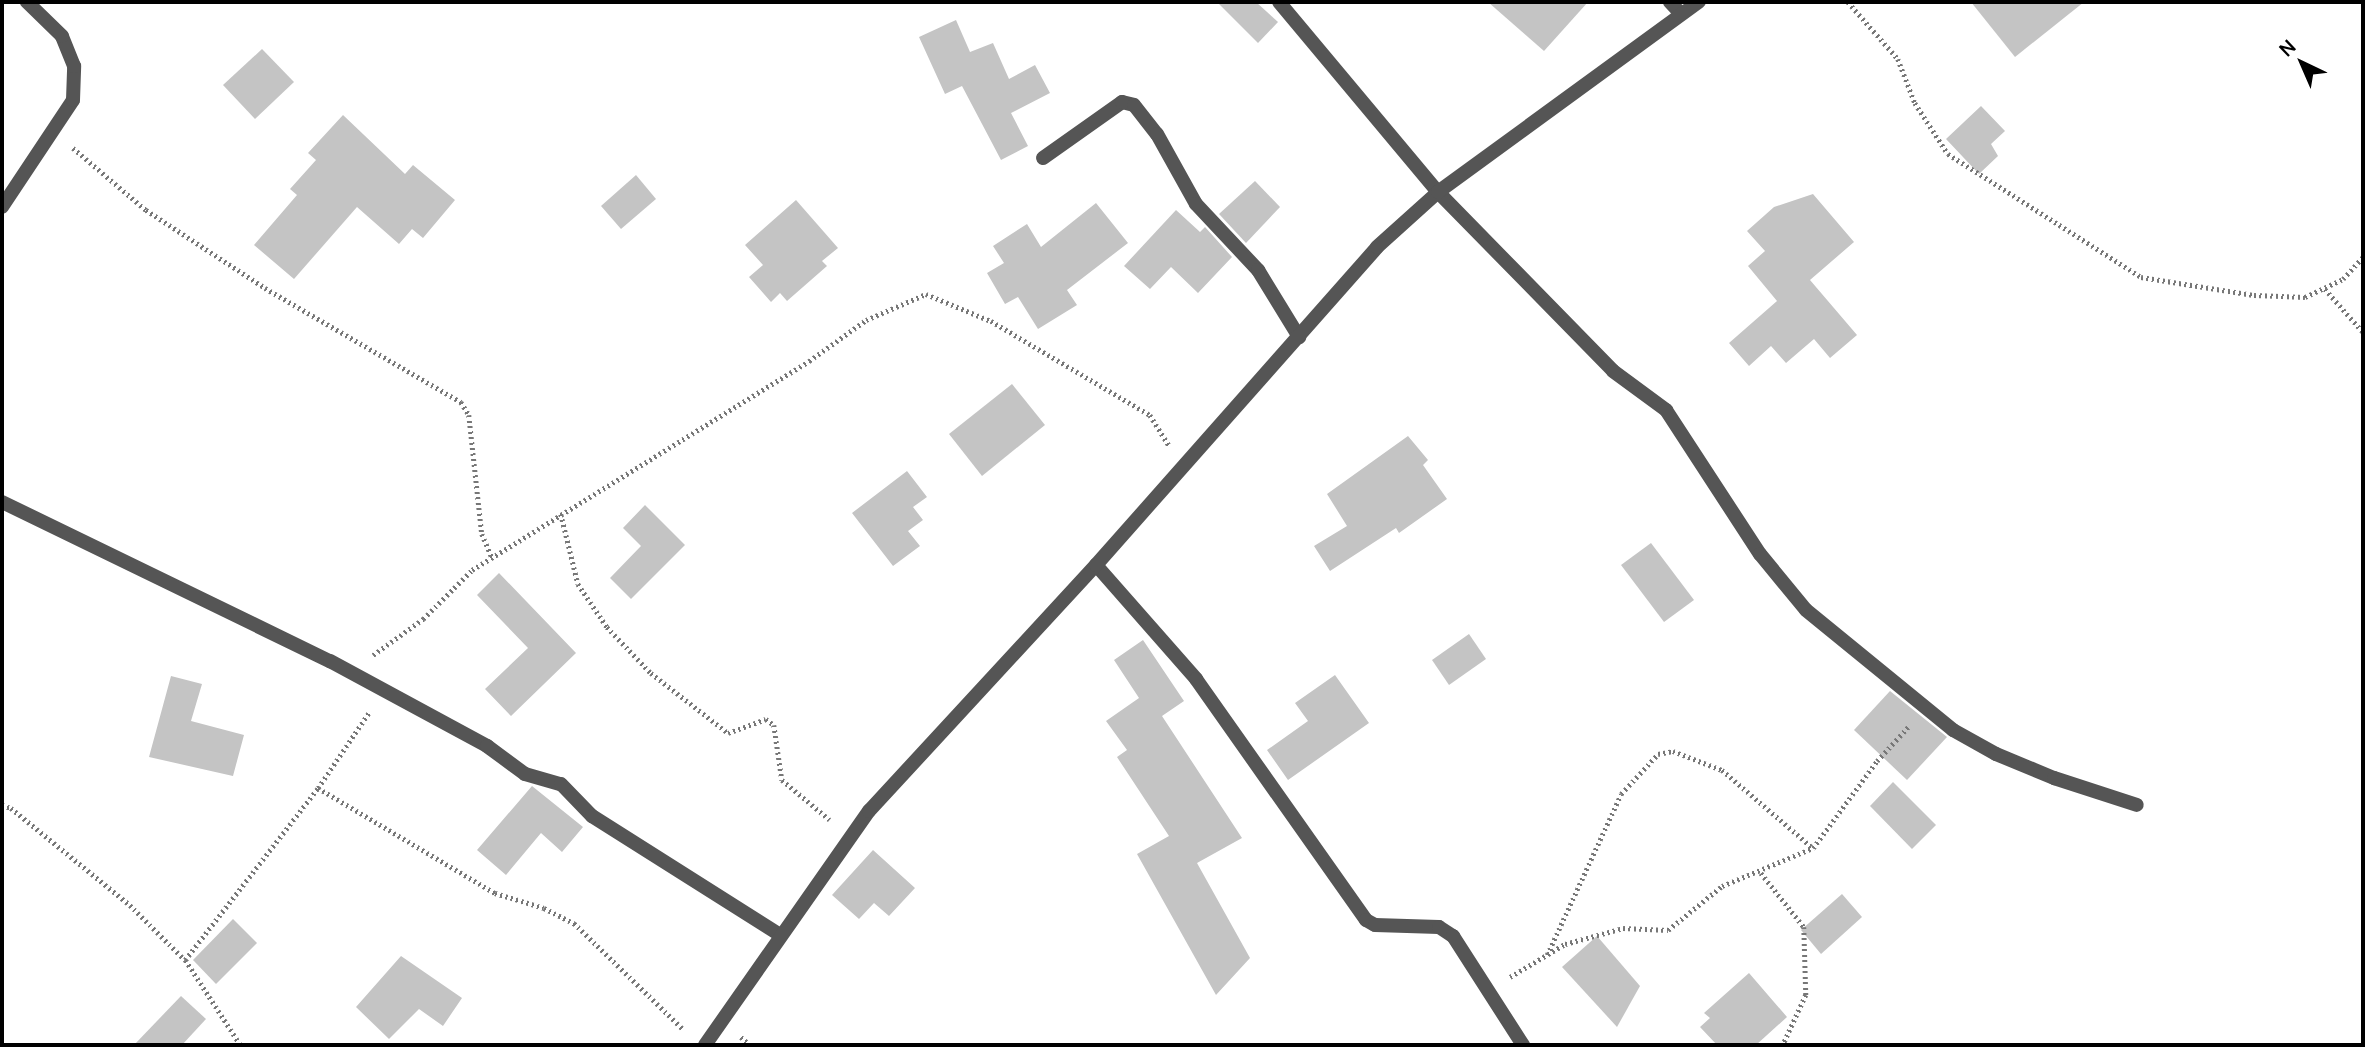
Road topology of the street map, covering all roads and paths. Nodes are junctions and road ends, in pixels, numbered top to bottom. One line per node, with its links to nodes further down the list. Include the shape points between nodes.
1 (27, 2): 7 (street, via 62,36 74,66 73,100)
2 (1279, 2): 9 (street)
3 (1670, 2): 6 (street)
4 (1699, 2): 6 (street)
5 (1848, 2): 12 (path, via 1898,59 1915,103 1948,154 2141,277 2254,295 2305,297)
6 (1681, 14): 9 (street)
7 (53, 131): 10 (street); 18 (path, via 146,210 265,288 461,402 469,415 482,534)
8 (1043, 158): 14 (street, via 1122,102 1134,105 1157,134 1196,204 1258,270)
9 (1437, 192): 14 (street, via 1377,247); 22 (street, via 1613,371 1666,410 1713,475 1760,554 1806,610)
10 (2, 207)
11 (2363, 257): 12 (path, via 2343,279)
12 (2325, 289): 13 (path)
13 (2363, 332)
14 (1299, 337): 15 (street)
15 (1173, 478): 17 (path, via 1170,447 1150,415 991,321 926,294 866,320 809,361); 19 (street)
16 (2, 502): 20 (street)
17 (561, 514): 18 (path); 26 (path, via 578,584 607,627 651,673 728,733 766,719 774,725 782,780)
18 (492, 558): 20 (path, via 472,570 424,620)
19 (1096, 565): 26 (street); 32 (street, via 1196,679 1366,920 1375,925 1438,927 1453,936)
20 (349, 671): 21 (street)
21 (376, 686): 23 (path, via 368,719); 29 (street, via 488,746 525,774 561,784 593,816)
22 (1926, 709): 24 (street, via 1996,754); 27 (path, via 1877,761)
23 (318, 788): 31 (path); 33 (path, via 495,893 544,908 573,923)
24 (2137, 805)
25 (2, 806): 31 (path, via 11,808 130,905)
26 (850, 836): 29 (street)
27 (1813, 848): 28 (path); 30 (path, via 1722,770 1673,751 1658,754 1621,794)
28 (1760, 873): 30 (path, via 1722,887 1668,930 1623,928 1565,944); 36 (path, via 1804,927 1806,995)
29 (779, 934): 33 (street)
30 (1546, 956): 32 (path)
31 (185, 960): 34 (path)
32 (1489, 990): 35 (street)
33 (699, 1041)
34 (240, 1045)
35 (1523, 1045)
36 (1783, 1045)

